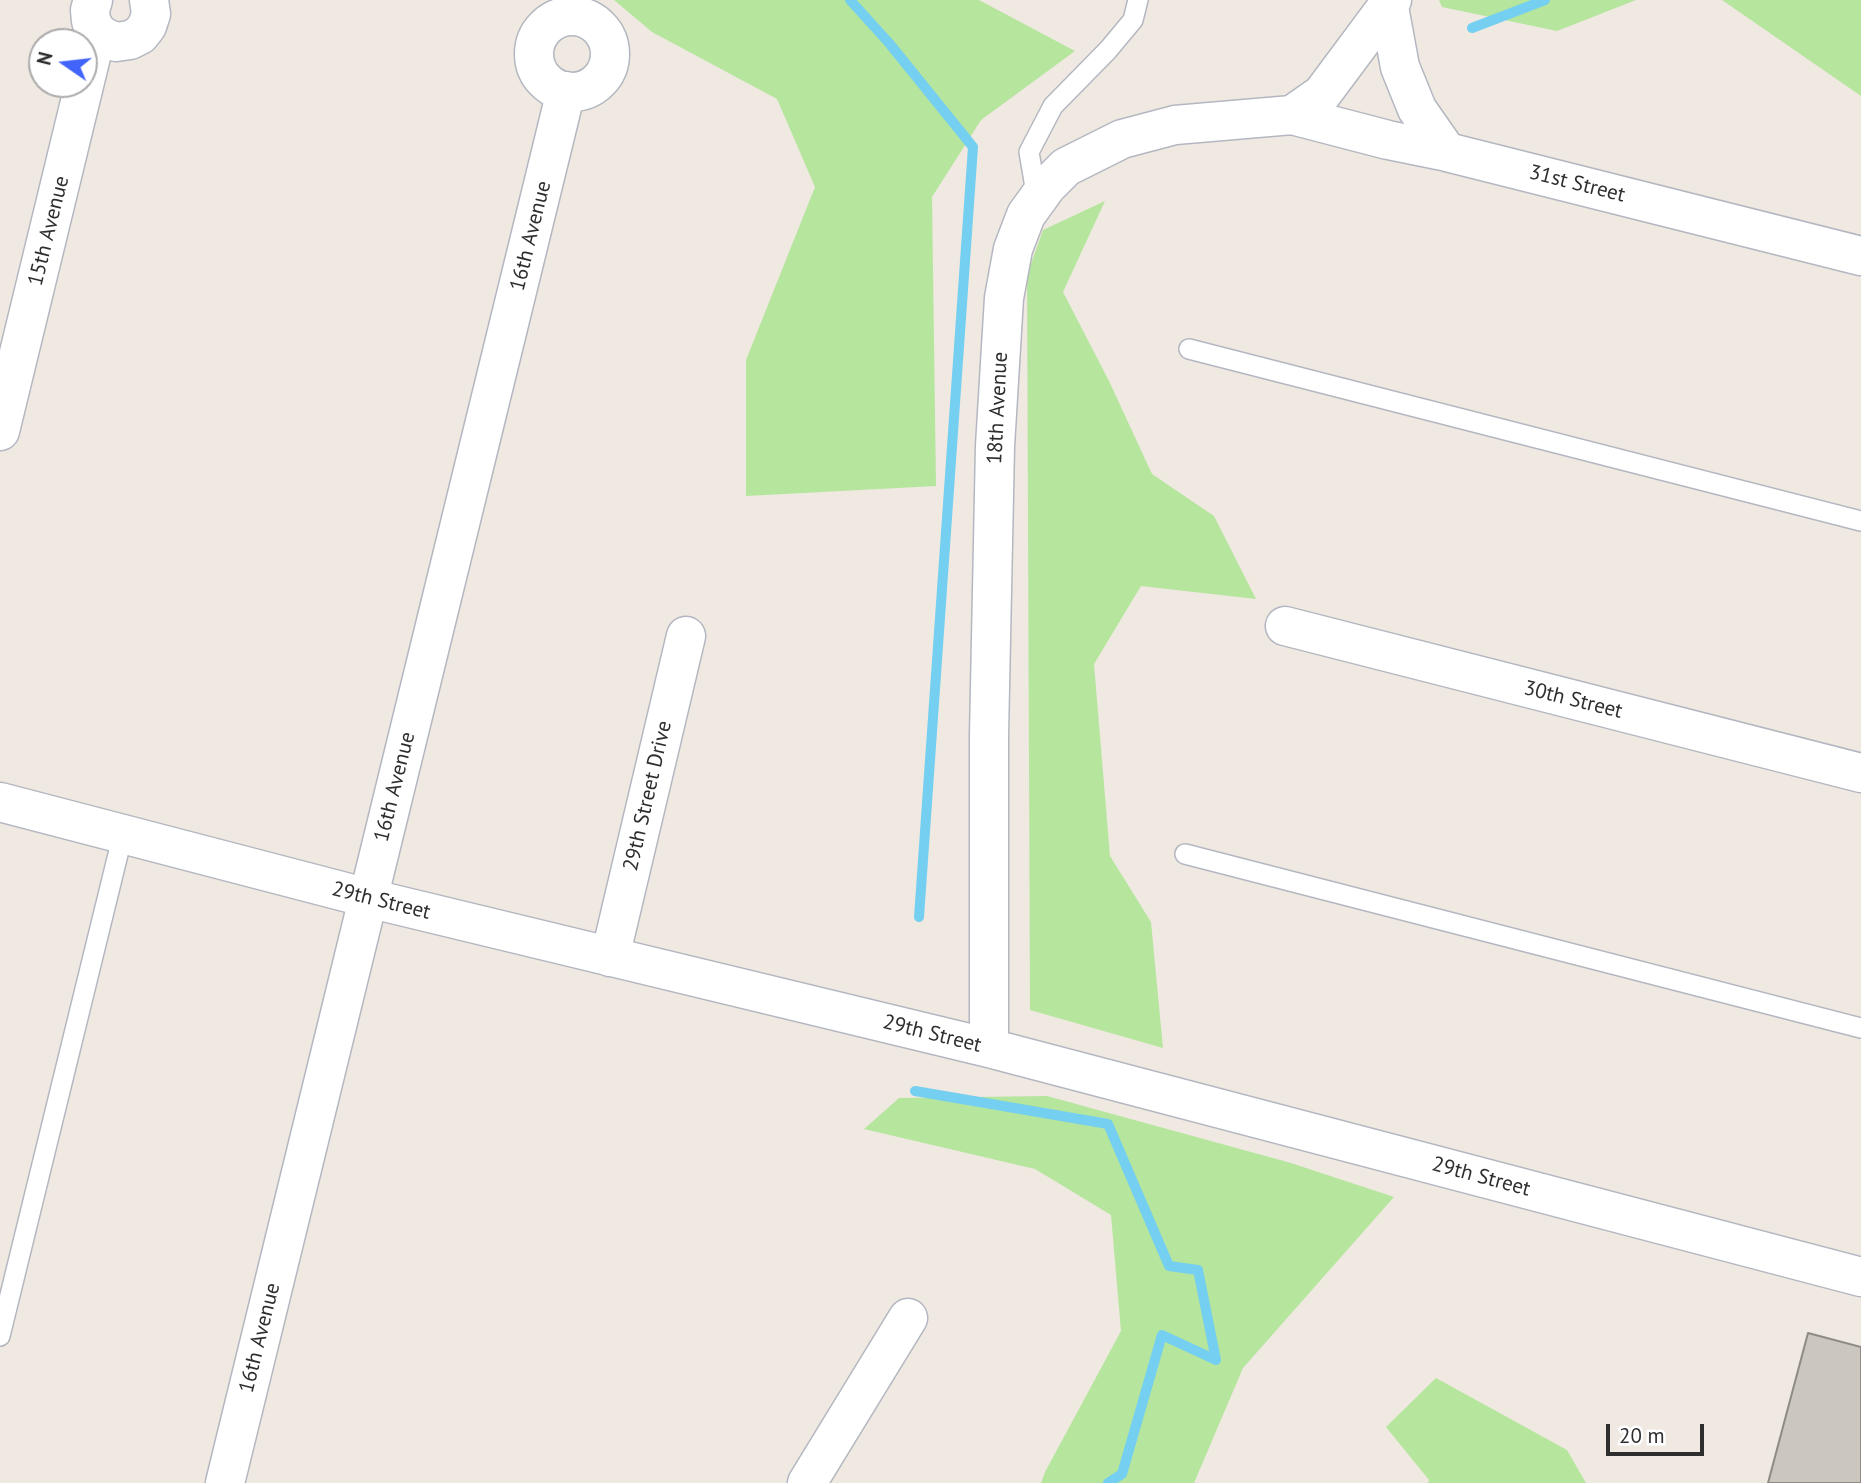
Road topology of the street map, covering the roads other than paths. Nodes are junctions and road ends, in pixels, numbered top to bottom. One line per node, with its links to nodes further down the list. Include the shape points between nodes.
1 (149, 0): 4 (street, 15th Avenue, via 147,26 130,40 106,38)
2 (1138, 0): 8 (lane, via 1133,20 1053,106 1029,152)
3 (1390, 3): 6 (street, via 1322,94); 7 (street, via 1400,67 1417,109)
4 (95, 16): 11 (street, 15th Avenue)
5 (566, 91): 19 (street, 16th Avenue)
6 (1292, 115): 7 (street, 31st Street); 8 (street, 18th Avenue, via 1175,125 1122,139 1066,167)
7 (1447, 152): 9 (street, 31st Street)
8 (1037, 200): 22 (street, 18th Avenue, via 1013,250 1006,286 996,432 989,736)
9 (1861, 256)
10 (1189, 348): 12 (lane)
11 (0, 431)
12 (1861, 521)
13 (1285, 626): 15 (street, 30th Street)
14 (686, 636): 20 (street, 29th Street Drive)
15 (1861, 773)
16 (0, 802): 17 (street, 29th Street)
17 (123, 834): 19 (street, 29th Street); 25 (lane)
18 (1185, 854): 21 (lane)
19 (368, 898): 20 (street, 29th Street); 26 (street, 16th Avenue)
20 (610, 957): 22 (street, 29th Street)
21 (1861, 1028)
22 (989, 1048): 23 (street, 29th Street)
23 (1861, 1277)
24 (908, 1318): 27 (street)
25 (0, 1336)
26 (225, 1483)
27 (807, 1483)

